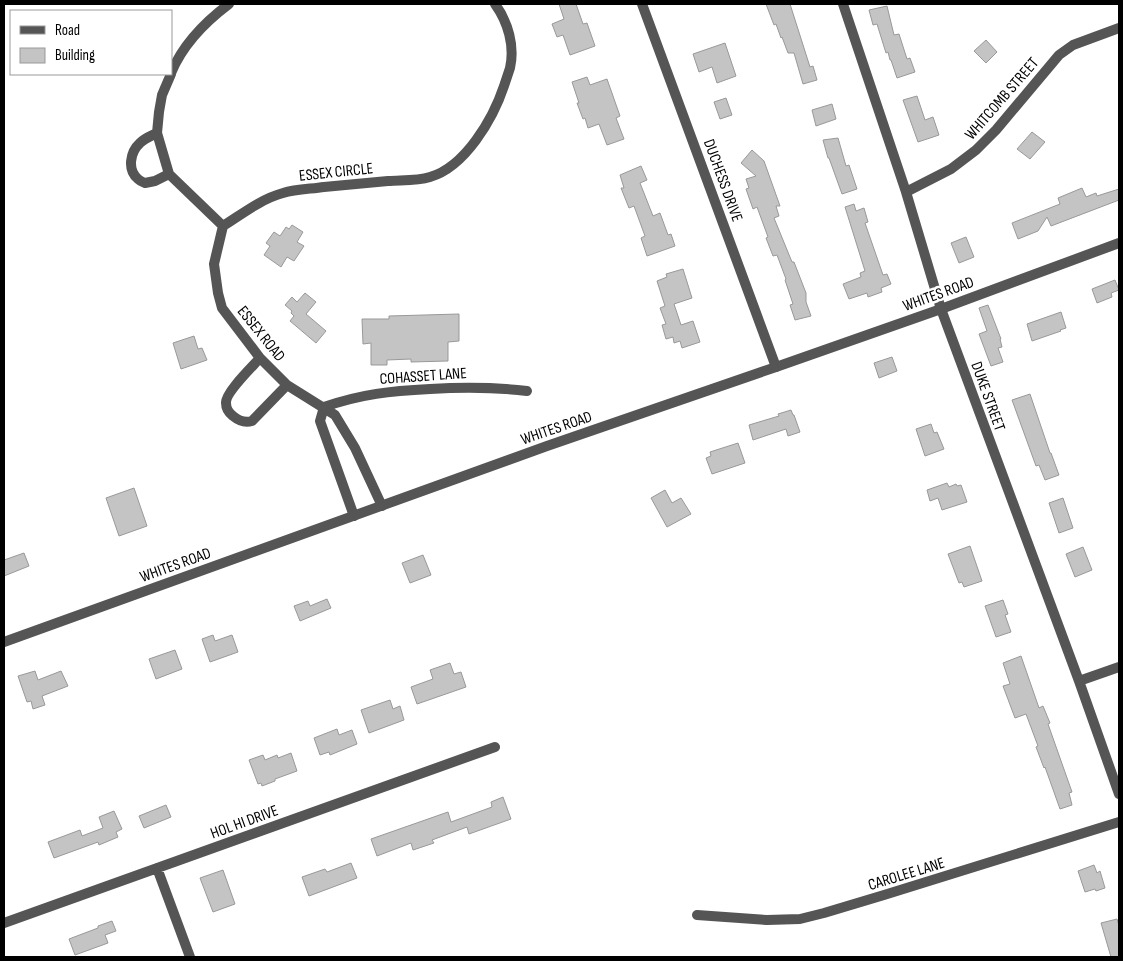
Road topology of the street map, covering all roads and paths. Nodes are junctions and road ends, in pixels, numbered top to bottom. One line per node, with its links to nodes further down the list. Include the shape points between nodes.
1 (229, 4): 6 (street, via 199,29)
2 (495, 4): 11 (street, ESSEX CIRCLE, via 508,28 512,52 510,67 499,101 480,136 450,168 430,178 283,193 265,200)
3 (642, 4): 15 (street, DUCHESS DRIVE)
4 (843, 4): 10 (street, DUKE STREET)
5 (1119, 28): 10 (street, WHITCOMB STREET, via 1073,44 1059,55 976,150 951,169)
6 (172, 72)
7 (171, 75): 8 (street, via 162,95)
8 (158, 133): 9 (street); 9 (street, via 134,149 130,164 137,179 145,184)
9 (169, 174): 11 (street)
10 (906, 192): 13 (street, DUKE STREET)
11 (223, 226): 14 (street, ESSEX ROAD, via 214,264 222,308)
12 (1119, 243): 13 (street, WHITES ROAD)
13 (941, 309): 15 (street, WHITES ROAD); 23 (street, DUKE STREET)
14 (260, 358): 16 (street, ESSEX ROAD); 16 (street, via 226,400 226,408 236,419 252,421)
15 (776, 367): 19 (street, WHITES ROAD)
16 (287, 385): 18 (street, ESSEX ROAD)
17 (527, 391): 18 (street, COHASSET LANE, via 468,386 394,391 345,400)
18 (324, 408): 19 (street, ESSEX ROAD, via 335,415); 20 (street, via 320,421)
19 (382, 506): 20 (street, WHITES ROAD)
20 (354, 516): 21 (street, WHITES ROAD)
21 (4, 642)
22 (1119, 667): 23 (street)
23 (1079, 681): 25 (street, DUKE STREET)
24 (495, 747): 27 (street, HOL HI DRIVE)
25 (1119, 794)
26 (1119, 822): 28 (street, CAROLEE LANE, via 800,920)
27 (157, 868): 29 (street, HOL HI DRIVE); 30 (street)
28 (697, 915)
29 (4, 923)
30 (190, 957)

